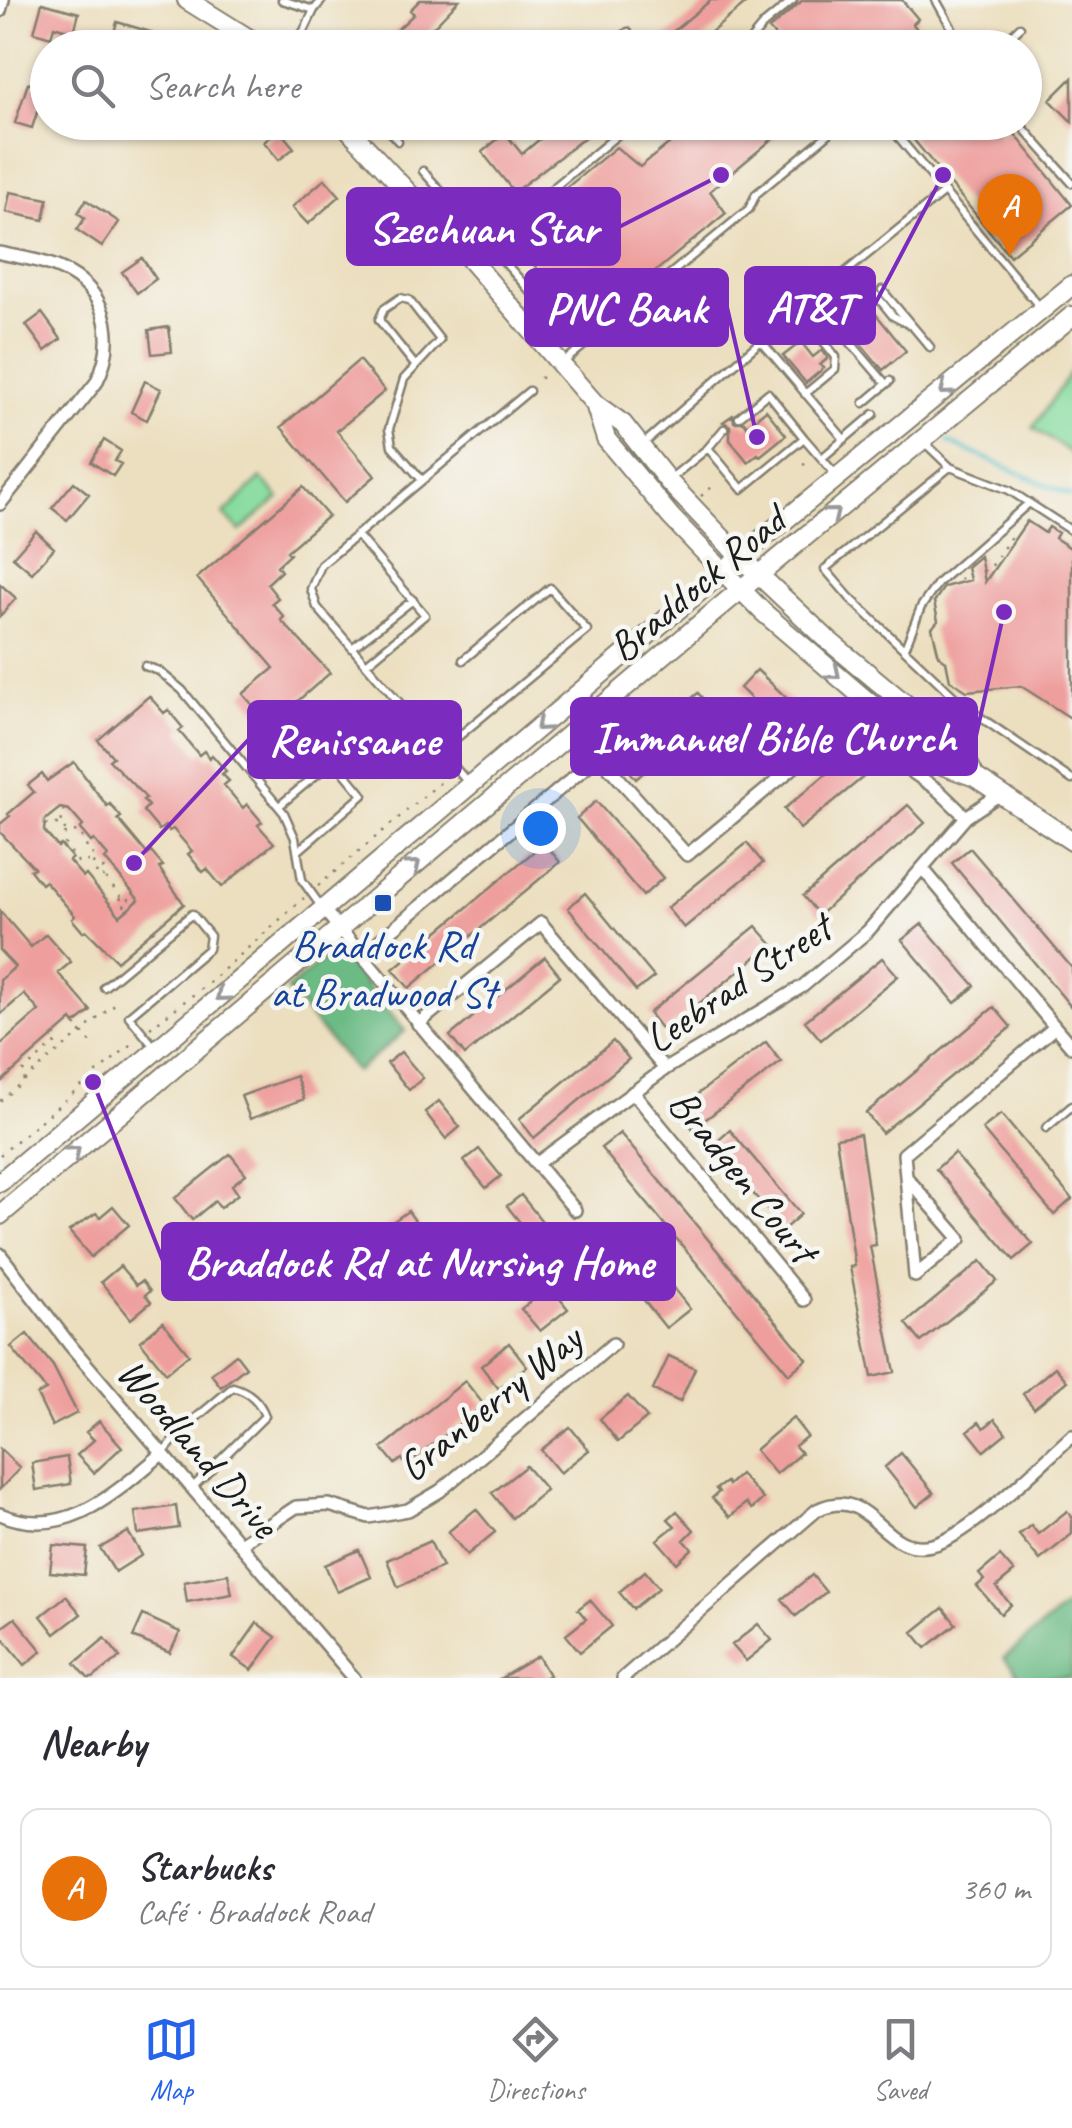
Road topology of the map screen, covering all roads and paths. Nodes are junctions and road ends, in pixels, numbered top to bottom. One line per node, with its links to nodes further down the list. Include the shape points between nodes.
1 (3, 0): 8 (street)
2 (188, 0): 10 (main road)
3 (282, 0): 7 (lane)
4 (322, 0): 7 (lane)
5 (793, 0): 12 (lane)
6 (936, 0): 13 (lane)
7 (314, 10): 11 (lane)
8 (0, 11)
9 (1020, 27): 14 (lane)
10 (236, 30)
11 (305, 30)
12 (759, 30)
13 (953, 30)
14 (1017, 30)
15 (359, 140): 25 (main road)
16 (612, 140): 23 (lane)
17 (821, 140): 34 (lane)
18 (901, 140): 22 (lane)
19 (1034, 140): 21 (lane)
20 (424, 171): 23 (lane)
21 (1072, 183)
22 (944, 192): 28 (lane); 29 (lane)
23 (489, 244): 25 (lane); 34 (lane)
24 (0, 253): 59 (street, via 54,266 82,282 101,308 108,338 96,383)
25 (469, 258): 36 (main road)
26 (1072, 285): 28 (main road, Braddock Road)
27 (882, 290): 31 (lane)
28 (1042, 310): 30 (main road); 53 (main road, Braddock Road, one-way to 53)
29 (791, 316): 32 (lane); 40 (lane, via 836,357 835,369)
30 (1065, 322): 48 (main road, Braddock Road)
31 (912, 326): 33 (lane); 41 (lane, via 868,292 837,313 838,328 888,383)
32 (761, 341): 40 (lane); 49 (lane)
33 (930, 347)
34 (581, 348): 36 (lane)
35 (414, 364): 35 (lane, via 440,340 409,300 400,298 380,320); 54 (lane, via 389,435)
36 (561, 364): 42 (main road)
37 (540, 377): 38 (path)
38 (544, 380)
39 (529, 391): 54 (lane)
40 (805, 394): 47 (lane)
41 (864, 402)
42 (595, 404): 49 (main road); 64 (main road, via 606,438)
43 (874, 414): 47 (lane)
44 (739, 417): 46 (lane, via 768,393)
45 (724, 429): 50 (lane)
46 (804, 438): 50 (lane, via 742,489); 51 (lane)
47 (844, 440): 51 (lane)
48 (922, 440): 52 (lane); 67 (main road, Braddock Road, one-way to 48)
49 (640, 447): 55 (main road)
50 (708, 448): 55 (lane)
51 (822, 458): 53 (lane)
52 (950, 467): 58 (lane); 72 (lane, via 825,569)
53 (838, 477): 63 (main road, Braddock Road)
54 (422, 480): 62 (lane)
55 (668, 480): 63 (main road)
56 (712, 487): 57 (path)
57 (699, 498)
58 (1028, 503): 61 (lane); 72 (lane, via 938,583)
59 (0, 504)
60 (1017, 527): 65 (path)
61 (1072, 531)
62 (357, 535): 70 (lane); 71 (lane, via 321,566 311,589 316,608)
63 (740, 557): 64 (main road, Braddock Road); 67 (main road)
64 (723, 571): 69 (main road); 82 (main road, Braddock Road, one-way to 82)
65 (983, 571)
66 (969, 574): 68 (path)
67 (758, 576): 69 (main road, Braddock Road); 80 (main road, via 962,751)
68 (960, 579)
69 (742, 590): 80 (main road, one-way to 80, via 942,765); 102 (main road, Braddock Road, one-way to 69)
70 (412, 600): 71 (lane); 74 (lane, via 425,615)
71 (352, 648): 74 (lane)
72 (905, 648): 81 (lane, via 971,712)
73 (463, 660): 77 (lane, via 550,588 587,630)
74 (366, 664): 77 (lane)
75 (145, 666): 84 (lane, via 182,690)
76 (748, 737): 78 (lane)
77 (441, 751): 82 (lane)
78 (788, 771): 86 (street, via 845,725); 103 (street, via 687,855 599,756)
79 (450, 774): 98 (path)
80 (976, 776): 83 (main road)
81 (1072, 780)
82 (471, 786): 101 (main road, Braddock Road)
83 (1000, 794): 86 (street, Leebrad Street); 90 (main road)
84 (278, 806): 91 (lane); 91 (lane, via 334,760 363,795)
85 (64, 809): 87 (path)
86 (966, 817): 94 (street, Leebrad Street)
87 (60, 824): 88 (path); 89 (path)
88 (44, 826)
89 (65, 830): 92 (path, via 80,832); 92 (path, via 64,843 78,862)
90 (1072, 840)
91 (298, 850): 101 (lane, via 302,880)
92 (91, 860): 93 (path)
93 (97, 868): 95 (path); 96 (path, via 108,867)
94 (923, 869): 109 (street); 115 (street, Leebrad Street, via 868,930 803,986)
95 (96, 876): 96 (path); 97 (path)
96 (104, 877): 99 (path)
97 (91, 881)
98 (320, 884)
99 (121, 897): 99 (path, via 129,898 129,907 120,905)
100 (302, 899): 108 (path)
101 (324, 910): 102 (street); 114 (main road, Braddock Road, one-way to 114)
102 (339, 929): 103 (street); 125 (main road, Braddock Road, one-way to 102)
103 (361, 956): 107 (street)
104 (104, 987): 114 (lane, via 192,914 210,936 208,949 128,1016)
105 (117, 1002): 110 (path)
106 (75, 1024): 110 (path)
107 (418, 1024): 115 (street, via 541,923); 121 (street)
108 (152, 1026)
109 (1054, 1028): 113 (street); 122 (street, via 904,1154)
110 (82, 1032): 112 (path); 117 (path)
111 (135, 1041): 120 (path)
112 (94, 1046)
113 (1072, 1047)
114 (157, 1050): 123 (main road, Braddock Road)
115 (666, 1068): 116 (street, Leebrad Street)
116 (633, 1092): 121 (street, Leebrad Street); 127 (street, Bradgen Court)
117 (0, 1101)
118 (1072, 1106): 119 (lane)
119 (1046, 1128)
120 (0, 1155)
121 (536, 1164): 124 (street)
122 (907, 1178): 122 (street, via 960,1239 914,1276 912,1237)
123 (0, 1182)
124 (575, 1210)
125 (0, 1215)
126 (0, 1254): 130 (street, Woodland Drive)
127 (804, 1300)
128 (612, 1344): 133 (street, Granberry Way, via 440,1491 408,1510 369,1517 329,1505 296,1507)
129 (1072, 1436): 135 (street, via 957,1533 932,1546 893,1538 852,1504 826,1506)
130 (163, 1453): 131 (street, Woodland Drive); 131 (lane, via 233,1387 262,1407 265,1416 256,1428); 132 (street, via 83,1514 46,1522)
131 (192, 1487): 133 (street, Woodland Drive)
132 (0, 1514)
133 (240, 1544): 134 (street, Woodland Drive)
134 (354, 1678)
135 (623, 1678)

